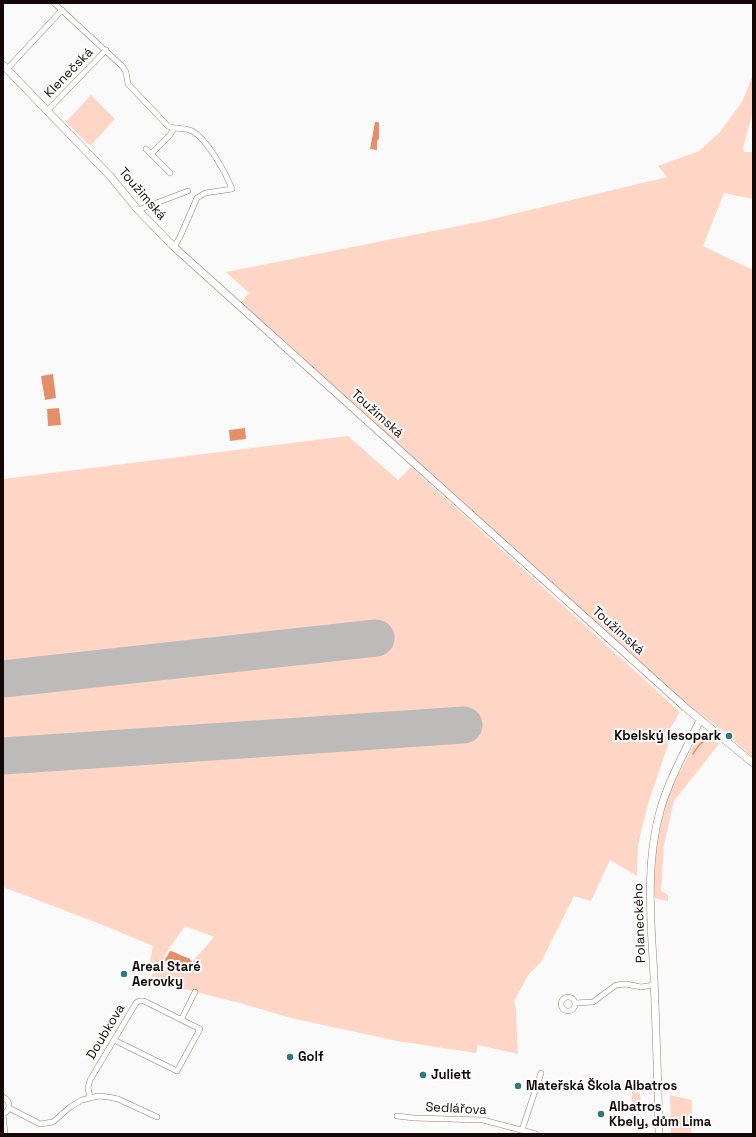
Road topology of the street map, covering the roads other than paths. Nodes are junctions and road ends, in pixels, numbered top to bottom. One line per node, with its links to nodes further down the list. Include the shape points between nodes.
1 (54, 3): 2 (street)
2 (62, 10): 3 (street); 4 (street)
3 (106, 50): 5 (street, Klenečská); 6 (street, via 124,68 129,86 168,126)
4 (5, 67): 5 (street, Toužimská)
5 (47, 111): 11 (street, Toužimská, via 110,176)
6 (174, 128): 8 (street); 12 (street, via 190,130 198,136 220,165 232,189 205,193 197,198)
7 (146, 149): 8 (street)
8 (151, 154): 9 (street)
9 (170, 172)
10 (188, 191): 11 (street)
11 (138, 210): 12 (street, Toužimská)
12 (174, 247): 13 (street, Toužimská)
13 (700, 720): 14 (street, Toužimská); 15 (street, Polaneckého, via 673,774 655,831 650,877)
14 (753, 763)
15 (654, 985): 17 (street, via 616,985 593,1002); 30 (street, Polaneckého)
16 (195, 992): 18 (street)
17 (575, 1003)
18 (181, 1020): 19 (street, Doubkova, via 144,1001 139,1001); 19 (street, Doubkova, via 200,1029 177,1071)
19 (114, 1040): 22 (street, Doubkova, via 90,1080)
20 (541, 1073): 27 (street)
21 (3, 1097): 23 (street, via 9,1102)
22 (90, 1097): 23 (street, via 78,1101 53,1122 40,1124); 26 (street, via 118,1099)
23 (9, 1108): 24 (street)
24 (3, 1114): 28 (street)
25 (397, 1116): 27 (street, Sedlářova, via 483,1120)
26 (157, 1117)
27 (522, 1130): 29 (street, Sedlářova)
28 (5, 1134)
29 (536, 1134)
30 (659, 1134)

